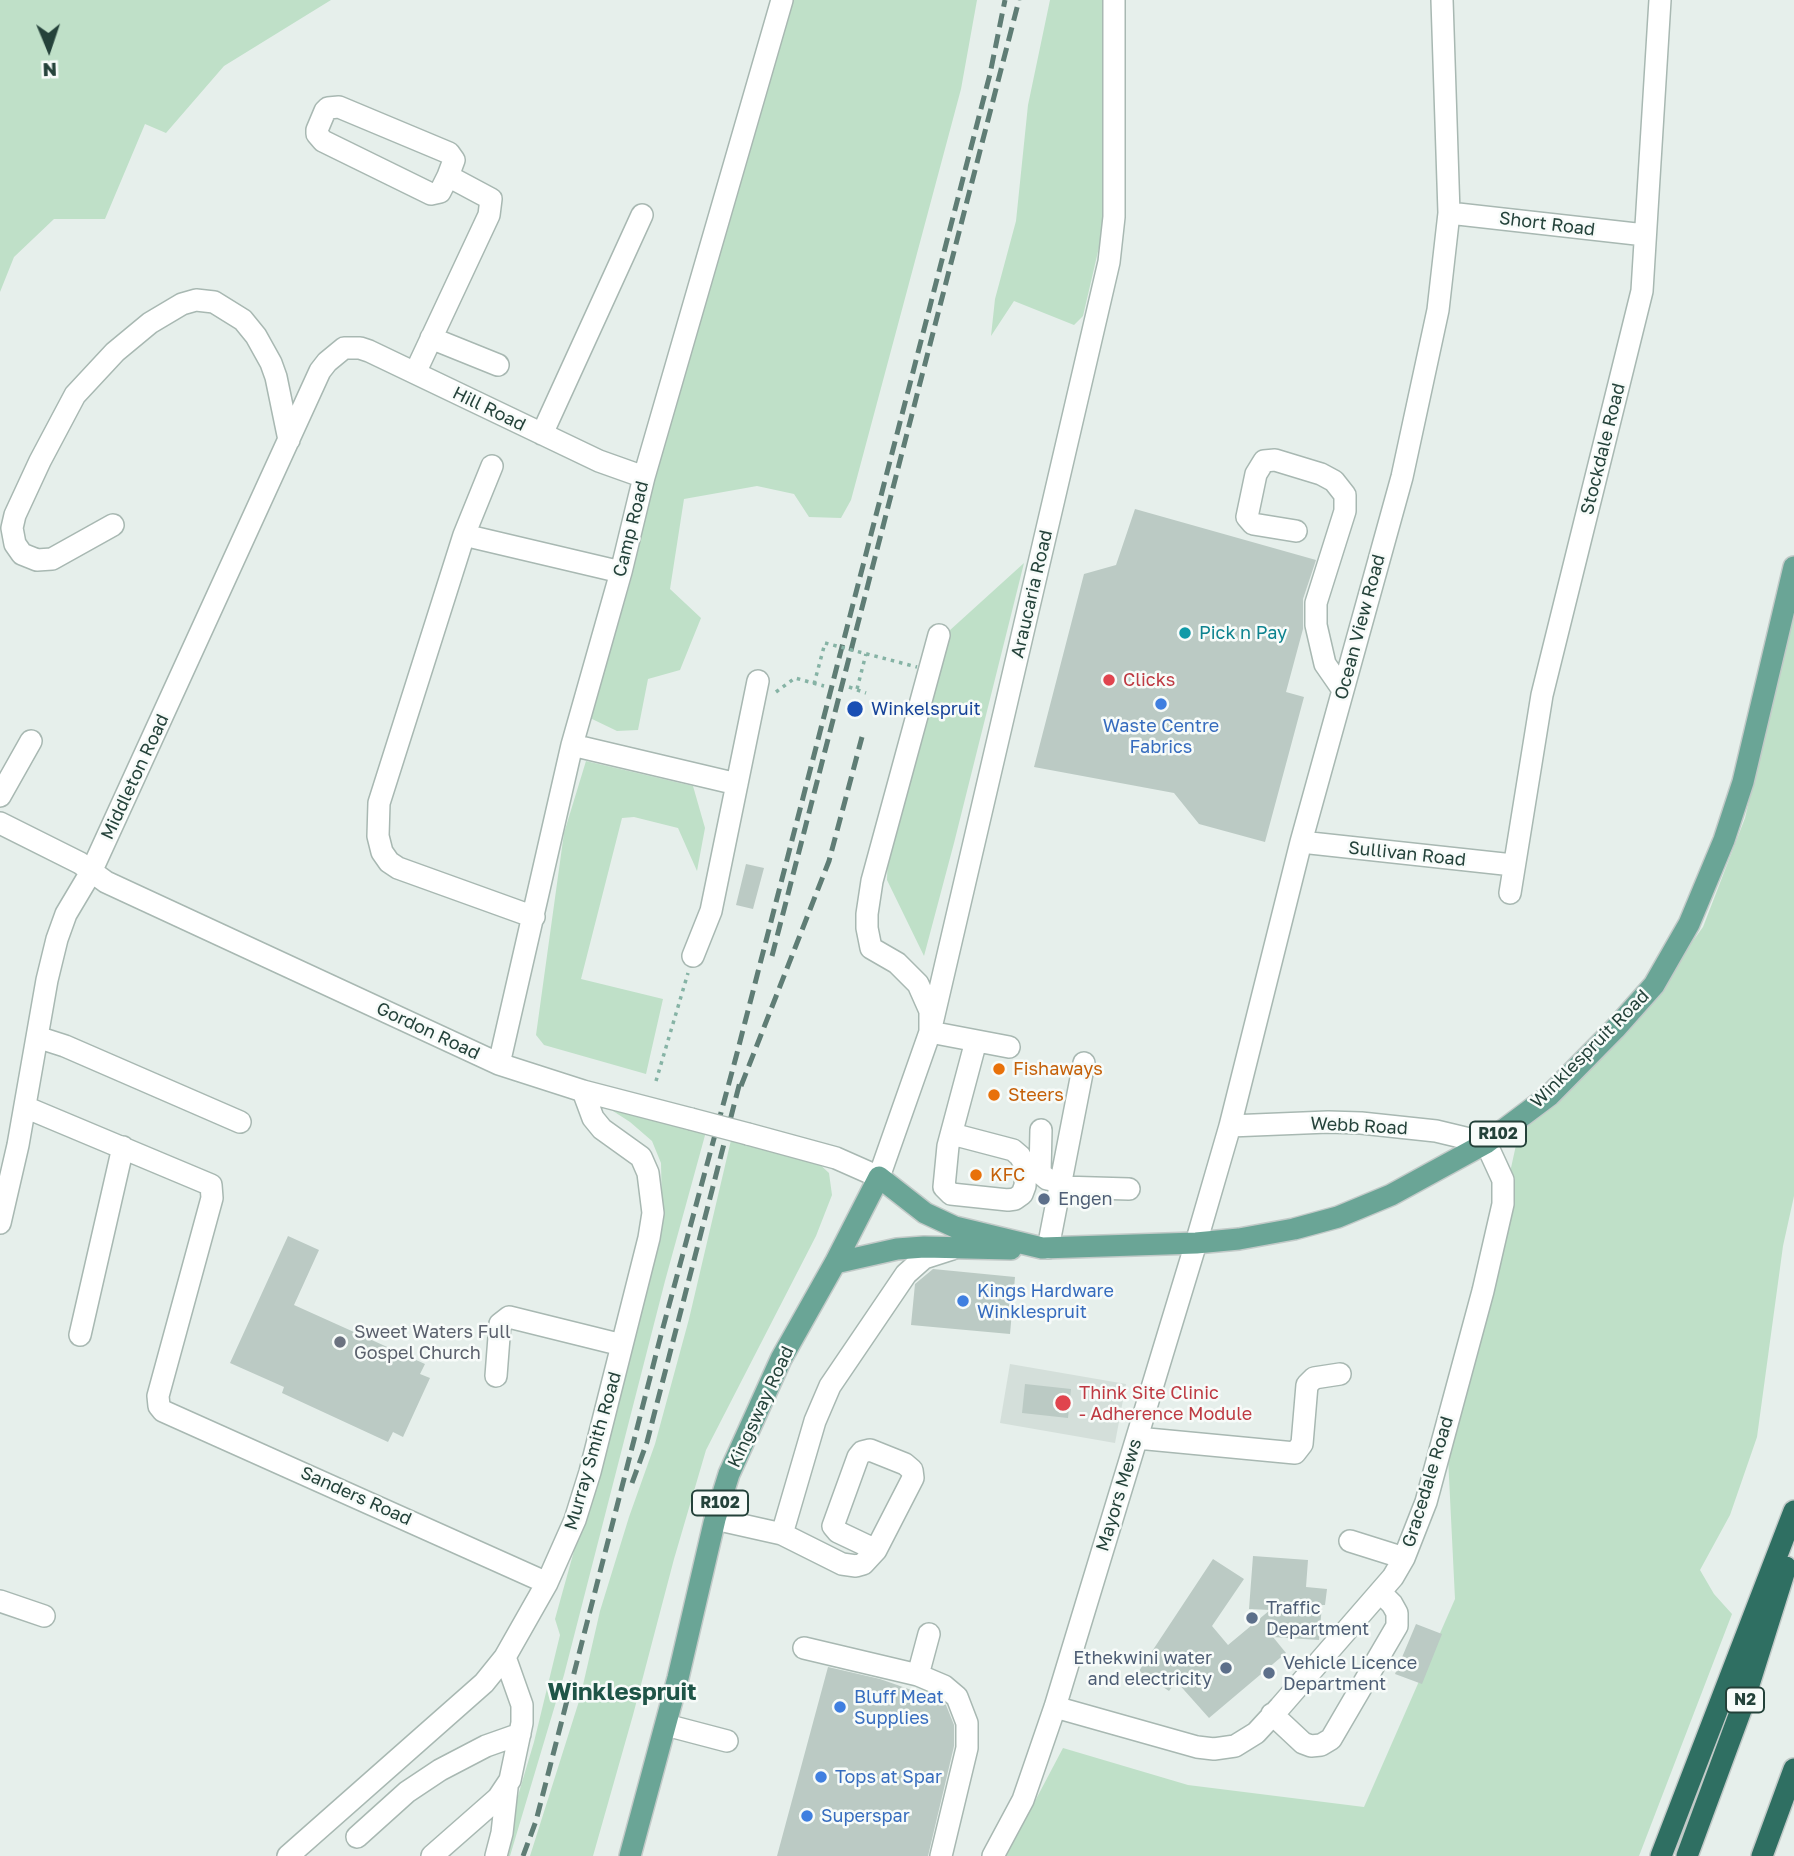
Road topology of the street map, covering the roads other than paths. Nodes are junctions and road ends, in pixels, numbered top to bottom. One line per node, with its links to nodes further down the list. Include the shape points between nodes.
1 (782, 0): 16 (street, Camp Road)
2 (1114, 0): 36 (street, Araucaria Road, via 1114,217 1109,262)
3 (1442, 0): 6 (street, Ocean View Road)
4 (1660, 0): 8 (street, Stockdale Road)
5 (448, 176): 5 (street, via 440,192 432,194 323,141 317,130 325,111 340,107 449,153 454,160); 9 (street, via 489,197 492,205)
6 (1449, 213): 8 (street, Short Road); 24 (street, Ocean View Road, via 1438,310 1402,477)
7 (642, 215): 13 (street)
8 (1645, 236): 31 (street, Stockdale Road, via 1640,299 1542,695)
9 (431, 338): 11 (street); 12 (street)
10 (335, 353): 12 (street, Hill Road, via 360,348); 14 (street, Middleton Road, via 320,371)
11 (499, 365)
12 (415, 373): 13 (street, Hill Road)
13 (542, 434): 16 (street, Hill Road)
14 (289, 440): 17 (street, via 276,377 256,336 243,320 214,302 182,304 115,352 75,395 12,528 22,554 37,560 51,559); 32 (street, Middleton Road)
15 (492, 466): 19 (street)
16 (644, 477): 21 (street, Camp Road)
17 (113, 525)
18 (1296, 531): 24 (street, via 1253,524 1247,517 1256,474 1264,461 1321,474 1345,495 1345,511 1317,603 1316,625 1325,664)
19 (464, 535): 21 (street); 34 (street, via 379,803 378,836 382,852 398,867)
20 (1794, 567): 48 (main road, Winklespruit Road / R102, via 1743,782 1689,924 1654,985 1615,1029 1550,1095)
21 (621, 572): 26 (street, Camp Road)
22 (939, 635): 36 (street, via 867,914 872,948 897,963 918,984 930,1011)
23 (756, 690): 27 (street)
24 (1343, 690): 30 (street, Ocean View Road)
25 (31, 741): 28 (street)
26 (572, 746): 27 (street); 34 (street, Camp Road)
27 (737, 784): 35 (street, via 711,911)
28 (0, 796)
29 (0, 823): 32 (street, Gordon Road)
30 (1301, 842): 31 (street, Sullivan Road); 45 (street, Ocean View Road)
31 (1513, 865): 33 (street, Stockdale Road)
32 (91, 872): 37 (street, Middleton Road, via 57,939); 41 (street, Gordon Road)
33 (1510, 893)
34 (534, 916): 41 (street, Camp Road)
35 (693, 956)
36 (930, 1032): 38 (street); 50 (street, Araucaria Road)
37 (37, 1037): 43 (street, Middleton Road); 44 (street)
38 (976, 1041): 39 (street); 47 (street)
39 (1009, 1047)
40 (1084, 1063): 51 (street)
41 (499, 1064): 42 (street, Gordon Road)
42 (583, 1091): 50 (street, Gordon Road, bridge, via 836,1158); 59 (street, Murray Smith Road, via 593,1118 641,1157 648,1173 653,1213)
43 (25, 1107): 49 (street); 53 (street, Middleton Road)
44 (240, 1122)
45 (1230, 1126): 48 (street, Webb Road, via 1361,1123); 54 (street, Ocean View Road)
46 (1041, 1130): 51 (street, via 1040,1173)
47 (952, 1134)
48 (1486, 1143): 54 (main road, Winklespruit Road / R102, via 1391,1195 1338,1217 1239,1239); 69 (street, Gracedale Road, via 1503,1180 1503,1204 1426,1502)
49 (124, 1147): 58 (street); 70 (street, Sanders Road, via 207,1182 212,1189 158,1395 163,1411)
50 (879, 1177): 55 (main road, Winklespruit Road / R102, via 925,1213 955,1227); 57 (main road, Kingsway Road / R102)
51 (1062, 1184): 52 (street); 55 (street)
52 (1129, 1189)
53 (0, 1223)
54 (1196, 1243): 55 (main road, Winklespruit Road / R102); 62 (street, Mayors Mews)
55 (1045, 1248): 56 (main road)
56 (954, 1249): 57 (main road, via 897,1249); 65 (street, via 924,1258 905,1273 830,1386)
57 (835, 1264): 64 (main road, Kingsway Road / R102, via 759,1405)
58 (80, 1335)
59 (622, 1345): 61 (street, via 509,1317 500,1324); 70 (street, Murray Smith Road, via 575,1520)
60 (1340, 1374): 62 (street, via 1314,1378 1307,1385 1302,1444 1295,1453)
61 (496, 1376)
62 (1136, 1438): 78 (street, Mayors Mews)
63 (1794, 1511): 92 (highway)
64 (715, 1519): 65 (street); 80 (main road, Kingsway Road / R102)
65 (782, 1534): 68 (street, via 850,1566 863,1564)
66 (1350, 1541): 69 (street)
67 (1794, 1541): 93 (highway, N2, via 1741,1710)
68 (876, 1550): 68 (street, via 913,1478 905,1464 870,1450 858,1457 833,1526)
69 (1404, 1558): 71 (street, Gracedale Road)
70 (547, 1583): 76 (street, Murray Smith Road)
71 (1380, 1592): 79 (street, Gracedale Road); 79 (street, via 1397,1613 1397,1626 1331,1739 1321,1745 1303,1744)
72 (0, 1601): 73 (street)
73 (44, 1616)
74 (929, 1634): 77 (street)
75 (804, 1648): 77 (street)
76 (505, 1657): 81 (street, via 521,1697); 86 (street, Murray Smith Road, via 467,1700)
77 (918, 1675): 90 (street, via 957,1697 967,1723 967,1748)
78 (1055, 1707): 79 (street, Gracedale Road, via 1213,1749 1235,1746 1256,1733); 91 (street, Mayors Mews, via 1023,1800)
79 (1272, 1714)
80 (666, 1724): 82 (street); 89 (main road, Kingsway Road / R102)
81 (520, 1734): 84 (street); 85 (street, via 440,1770 407,1792)
82 (727, 1741)
83 (1794, 1769): 94 (highway)
84 (507, 1788): 87 (street); 88 (street)
85 (358, 1836)
86 (288, 1856)
87 (432, 1856)
88 (496, 1856)
89 (630, 1856)
90 (942, 1856)
91 (993, 1856)
92 (1661, 1856)
93 (1687, 1856)
94 (1762, 1856)

